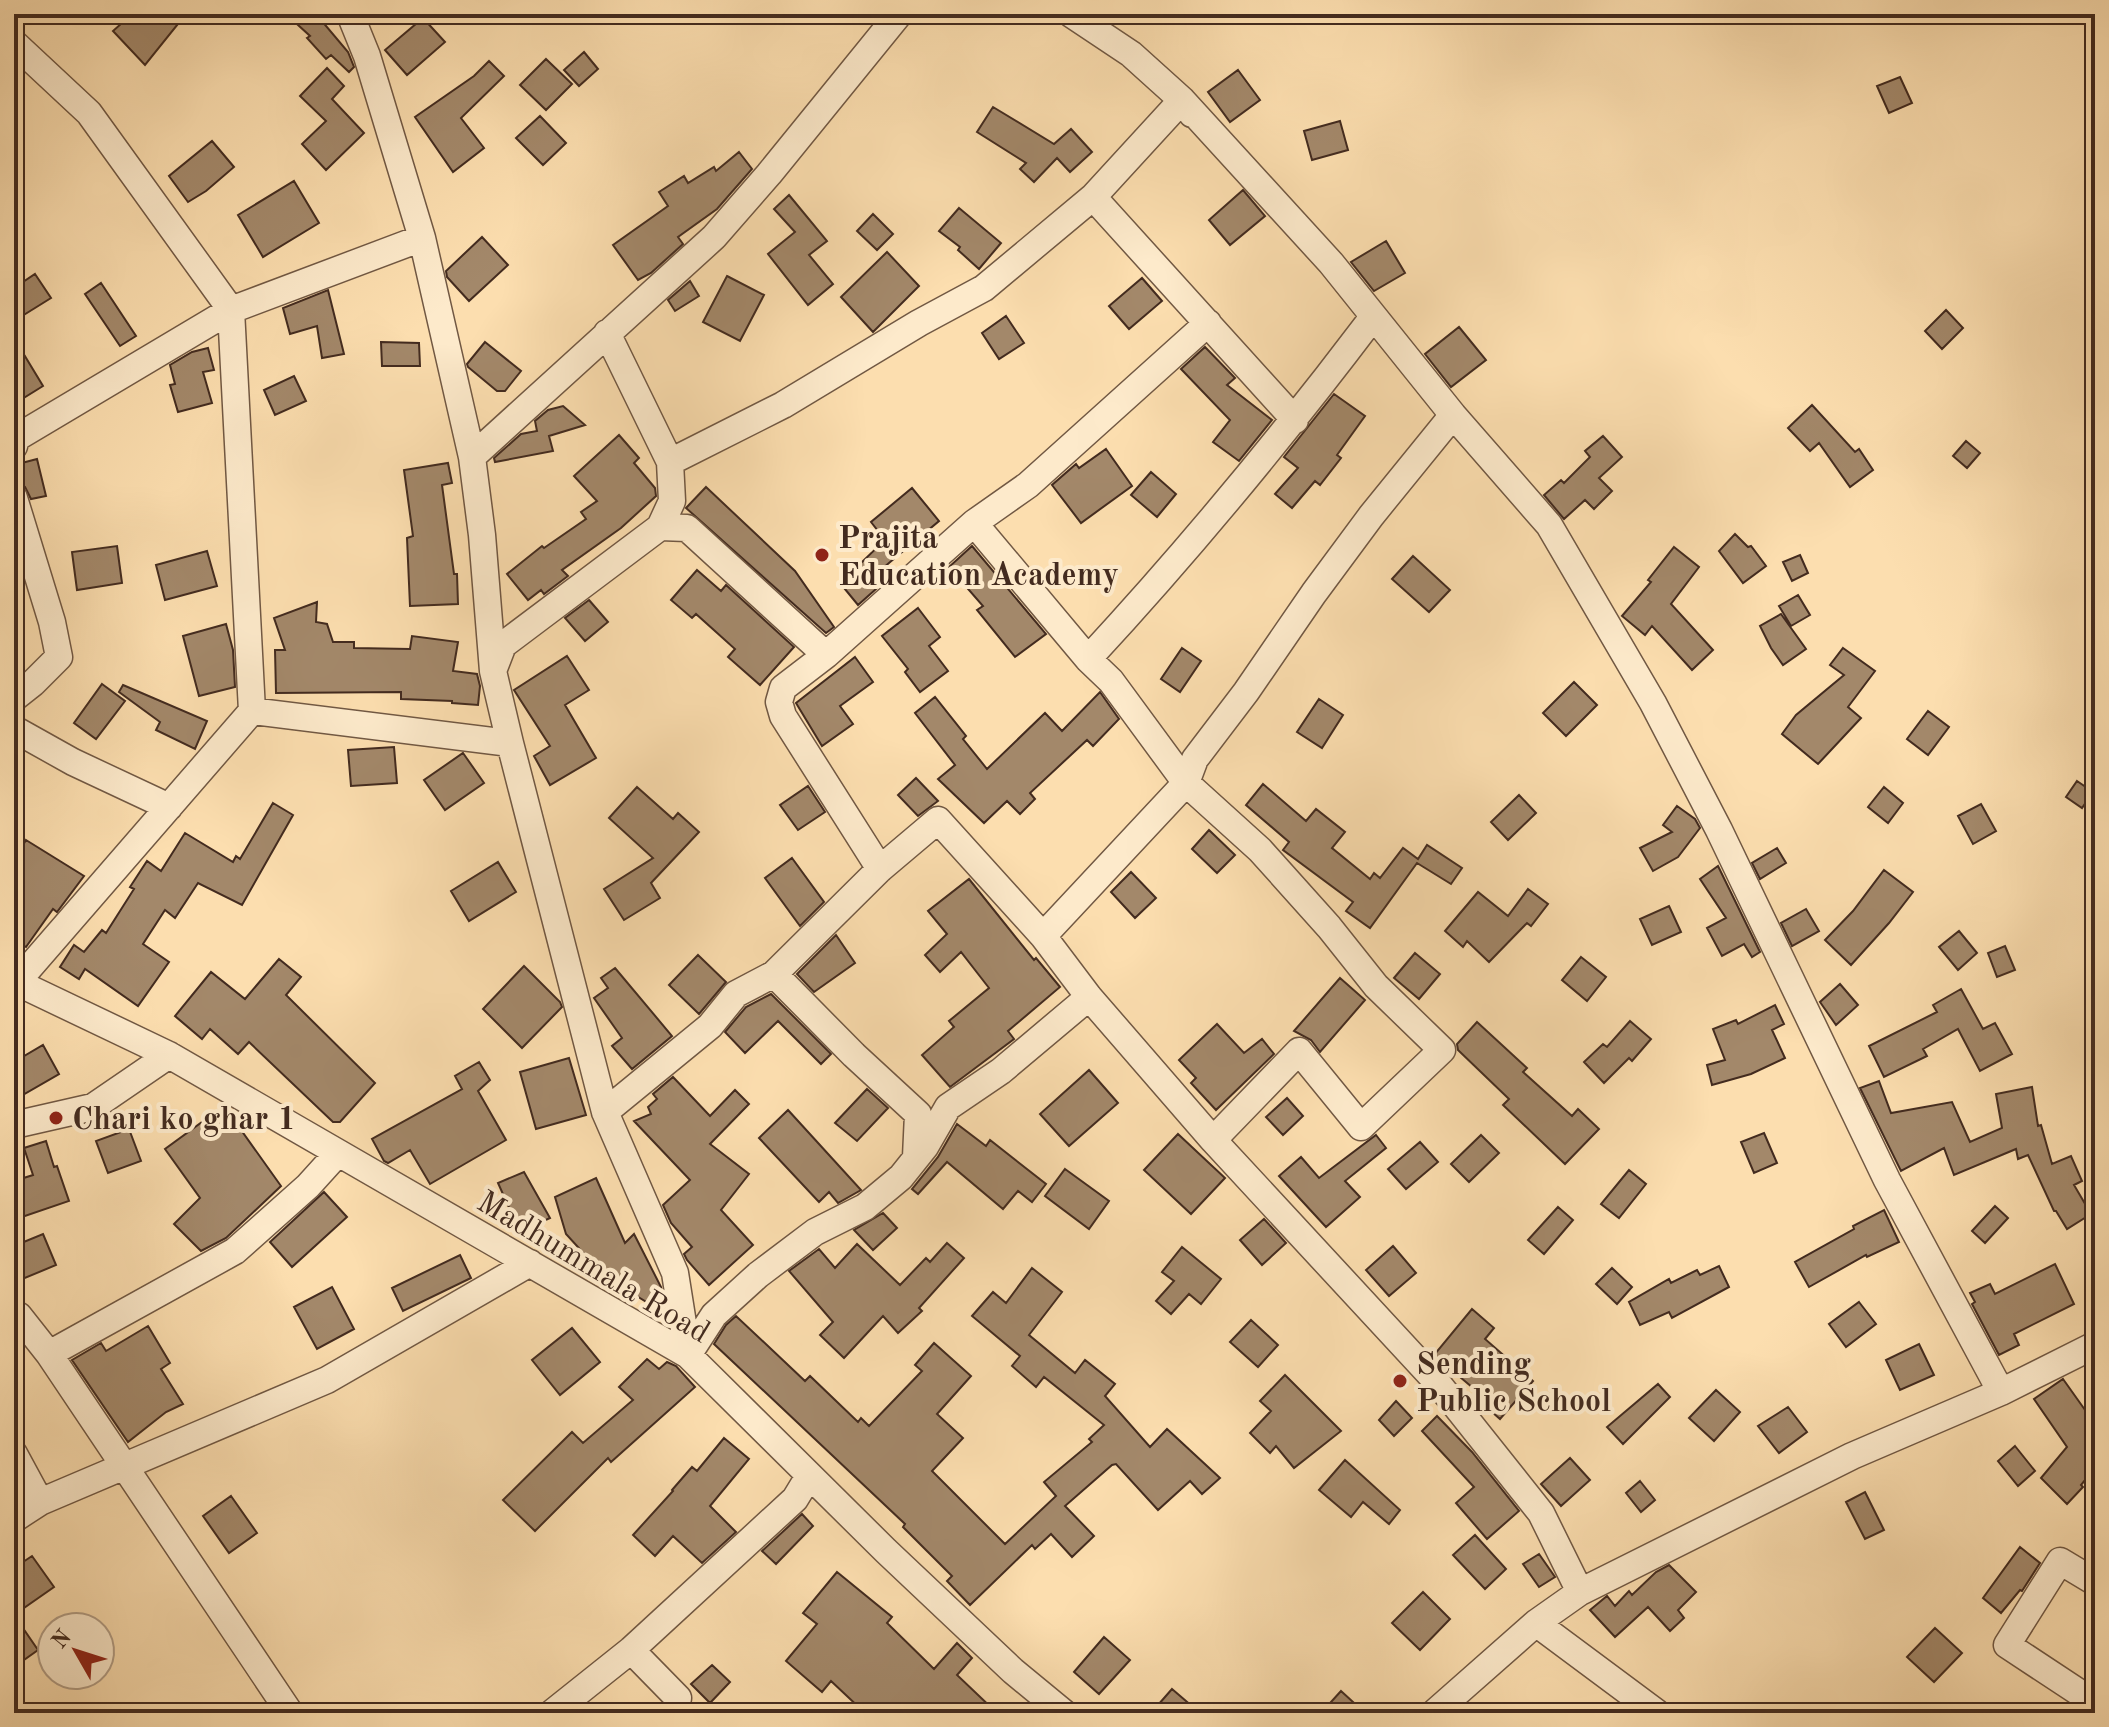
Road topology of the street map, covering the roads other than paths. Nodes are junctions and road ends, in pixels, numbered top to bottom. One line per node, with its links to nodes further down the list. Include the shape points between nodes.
1 (350, 14): 8 (street)
2 (899, 14): 12 (street, via 714,237)
3 (1071, 14): 5 (street, via 1131,54)
4 (14, 43): 9 (street, via 89,113)
5 (1182, 100): 6 (street); 7 (street); 10 (street, via 1331,263)
6 (1202, 129)
7 (1093, 197): 11 (street); 17 (street, via 984,288 783,405)
8 (422, 238): 9 (street); 16 (street)
9 (231, 310): 15 (street, via 16,438); 25 (street)
10 (1373, 317): 13 (street); 14 (street)
11 (1208, 323): 14 (street); 19 (street, via 1028,485)
12 (607, 333): 16 (street); 17 (street)
13 (1453, 415): 28 (street, via 1314,593 1195,759); 46 (street, via 1549,525 1653,703 1887,1180)
14 (1295, 420): 22 (street)
15 (14, 446)
16 (472, 457): 23 (street)
17 (670, 462): 20 (street, via 672,501)
18 (14, 498): 24 (street, via 59,657)
19 (974, 523): 21 (street); 22 (street)
20 (660, 527): 21 (street, via 687,528); 23 (street, via 503,645)
21 (826, 655): 30 (street, via 783,688 779,702)
22 (1088, 659): 28 (street, via 1111,681)
23 (493, 671): 27 (street)
24 (14, 698)
25 (252, 711): 27 (street); 29 (street)
26 (14, 729): 29 (street)
27 (510, 743): 36 (street)
28 (1186, 783): 31 (street); 38 (street, via 1260,850 1376,986 1442,1050 1361,1127 1299,1051)
29 (169, 807): 33 (street)
30 (880, 869): 31 (street, via 938,820); 32 (street)
31 (1043, 936): 34 (street)
32 (774, 974): 36 (street, via 736,994 710,1026); 40 (street, via 918,1114)
33 (15, 982): 35 (street, Madhummala Road)
34 (1089, 997): 38 (street); 40 (street, via 1001,1071 948,1107)
35 (169, 1055): 37 (street, via 93,1107); 39 (street, Madhummala Road)
36 (605, 1112): 45 (street, via 675,1273)
37 (14, 1125)
38 (1213, 1140): 53 (street, via 1445,1393 1541,1513)
39 (337, 1154): 41 (street, Madhummala Road); 44 (street, via 235,1251)
40 (916, 1158): 45 (street, via 865,1207 815,1232 758,1275 714,1315)
41 (530, 1263): 45 (street, Madhummala Road); 48 (street, via 327,1380)
42 (14, 1313): 44 (street)
43 (2095, 1345): 46 (street)
44 (49, 1354): 48 (street)
45 (688, 1355): 49 (street, Madhummala Road)
46 (2001, 1392): 53 (street, via 1852,1456)
47 (14, 1454): 50 (street)
48 (125, 1465): 50 (street); 59 (street)
49 (809, 1476): 55 (street, via 795,1499); 58 (street, Madhummala Road)
50 (40, 1502): 51 (street)
51 (14, 1519)
52 (2095, 1582): 57 (street, via 2060,1561 2007,1645)
53 (1580, 1592): 54 (street)
54 (1536, 1623): 61 (street); 62 (street)
55 (631, 1650): 56 (street); 60 (street)
56 (678, 1698)
57 (2095, 1703)
58 (1058, 1711)
59 (290, 1713)
60 (552, 1713)
61 (1434, 1713)
62 (1657, 1713)

